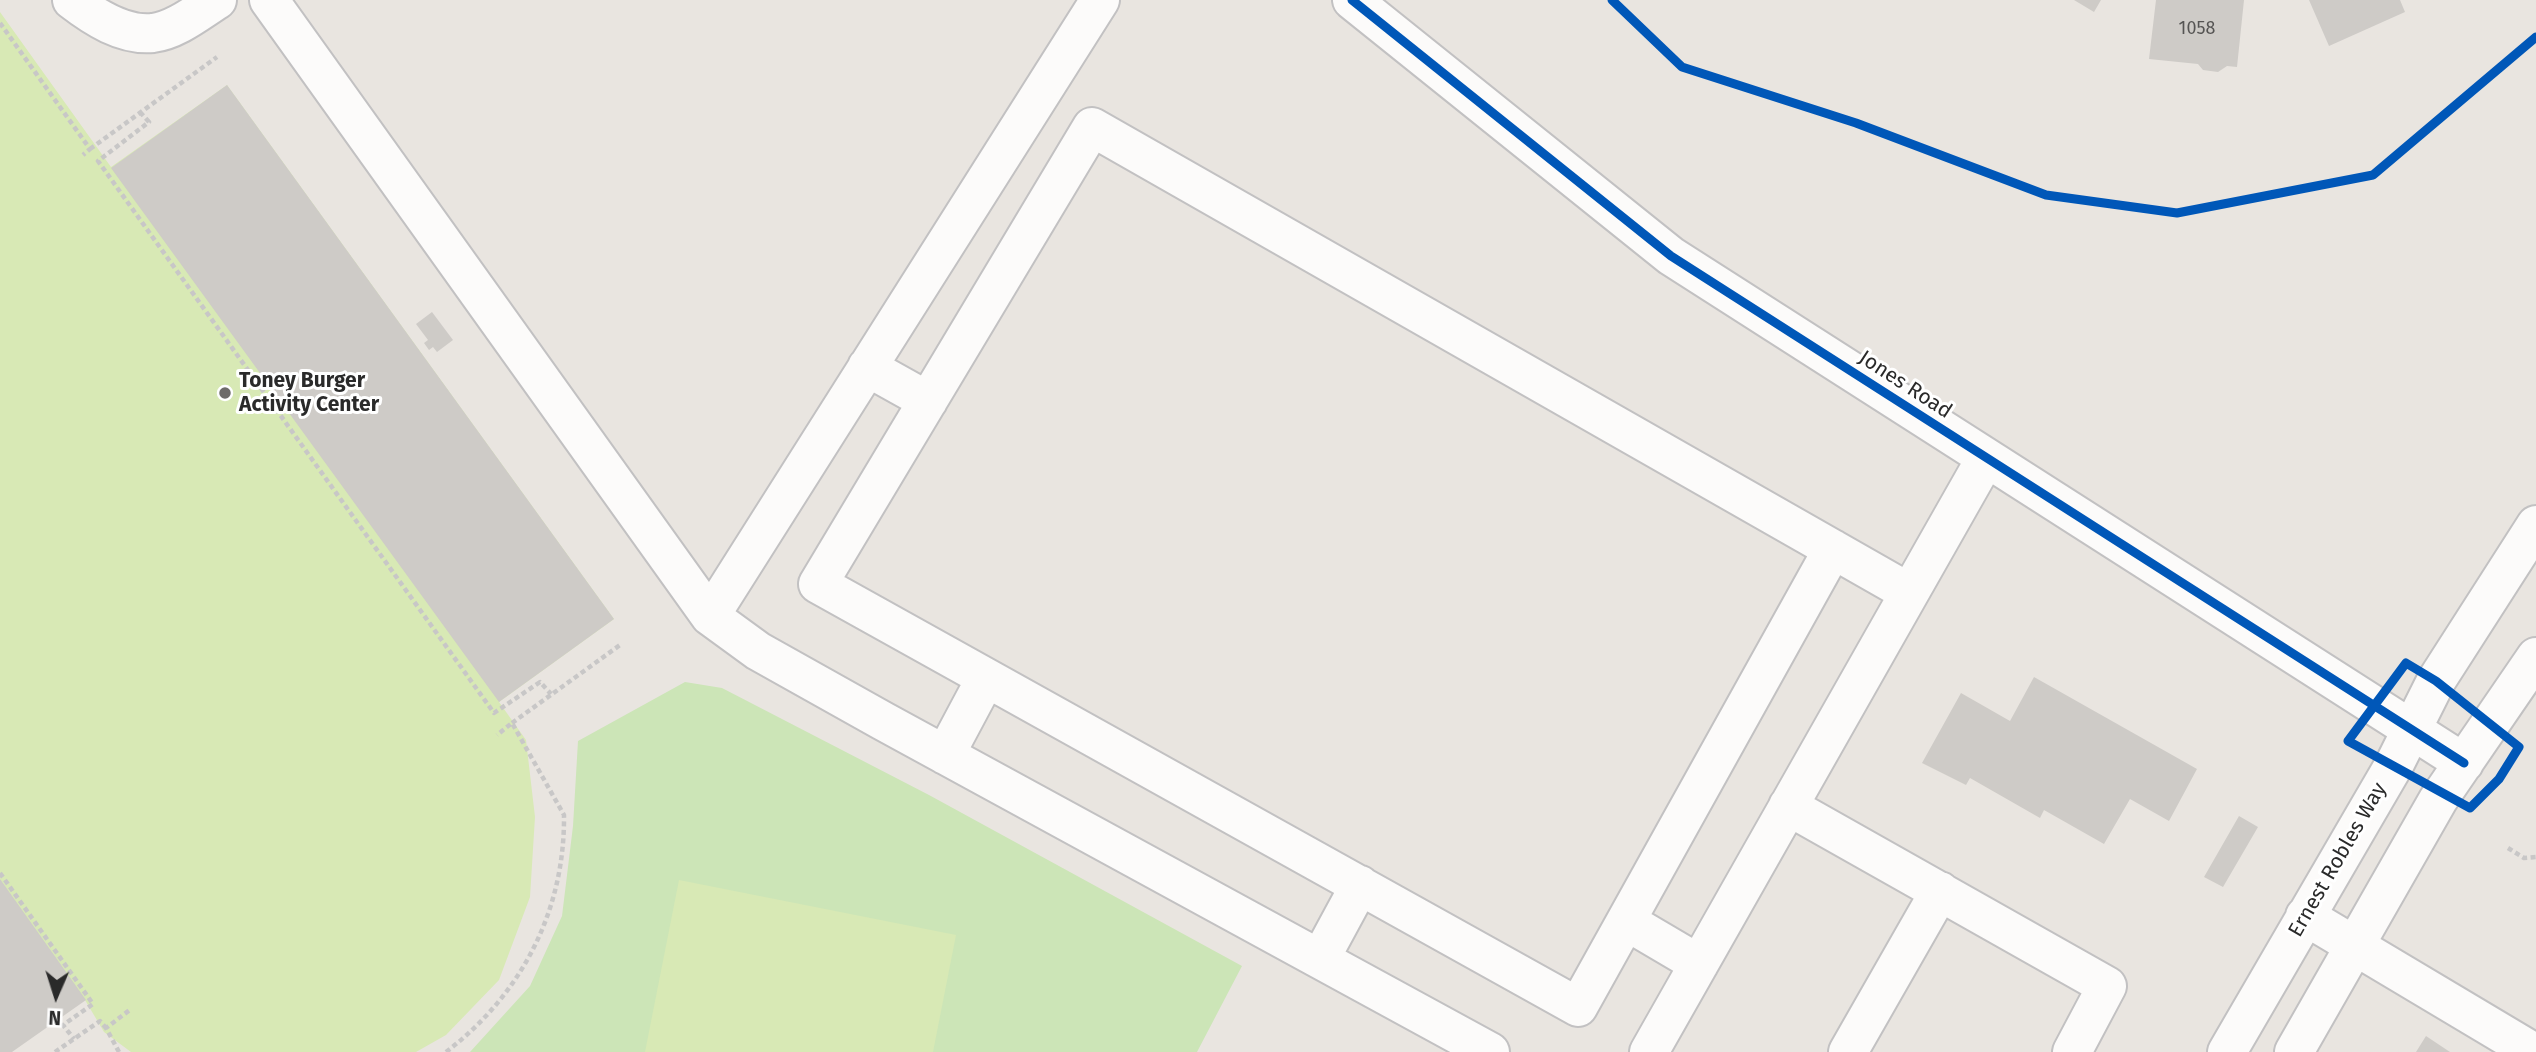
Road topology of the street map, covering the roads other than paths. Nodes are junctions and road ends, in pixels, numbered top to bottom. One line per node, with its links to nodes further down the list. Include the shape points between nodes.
1 (72, 0): 2 (street, via 93,17 129,31 153,33 179,24)
2 (217, 0)
3 (269, 0): 14 (street)
4 (1100, 0): 6 (street)
5 (1352, 0): 10 (street, Jones Road, via 1671,256)
6 (1040, 97): 7 (street); 8 (street)
7 (1091, 127): 9 (street); 12 (street)
8 (867, 367): 9 (street); 14 (street)
9 (928, 401): 16 (street, via 818,584)
10 (1986, 458): 13 (street); 17 (street, Jones Road)
11 (2536, 525): 17 (street, Ernest Robles Way, via 2436,681)
12 (1833, 549): 13 (street); 24 (street)
13 (1908, 592): 20 (street)
14 (710, 615): 18 (street, via 758,651)
15 (2536, 657): 19 (street)
16 (986, 678): 18 (street); 21 (street)
17 (2413, 730): 19 (street, Jones Road); 23 (street, Ernest Robles Way)
18 (945, 755): 26 (street)
19 (2464, 763): 25 (street)
20 (1788, 806): 22 (street); 27 (street)
21 (1360, 885): 24 (street, via 1578,1007); 26 (street)
22 (1940, 891): 30 (street); 31 (street, via 2107,986)
23 (2305, 916): 25 (street); 32 (street, Ernest Robles Way)
24 (1626, 921): 27 (street)
25 (2354, 946): 33 (street); 34 (street)
26 (1320, 959): 28 (street)
27 (1699, 964): 29 (street)
28 (1490, 1052)
29 (1649, 1052)
30 (1848, 1052)
31 (2072, 1052)
32 (2227, 1052)
33 (2294, 1052)
34 (2533, 1052)

